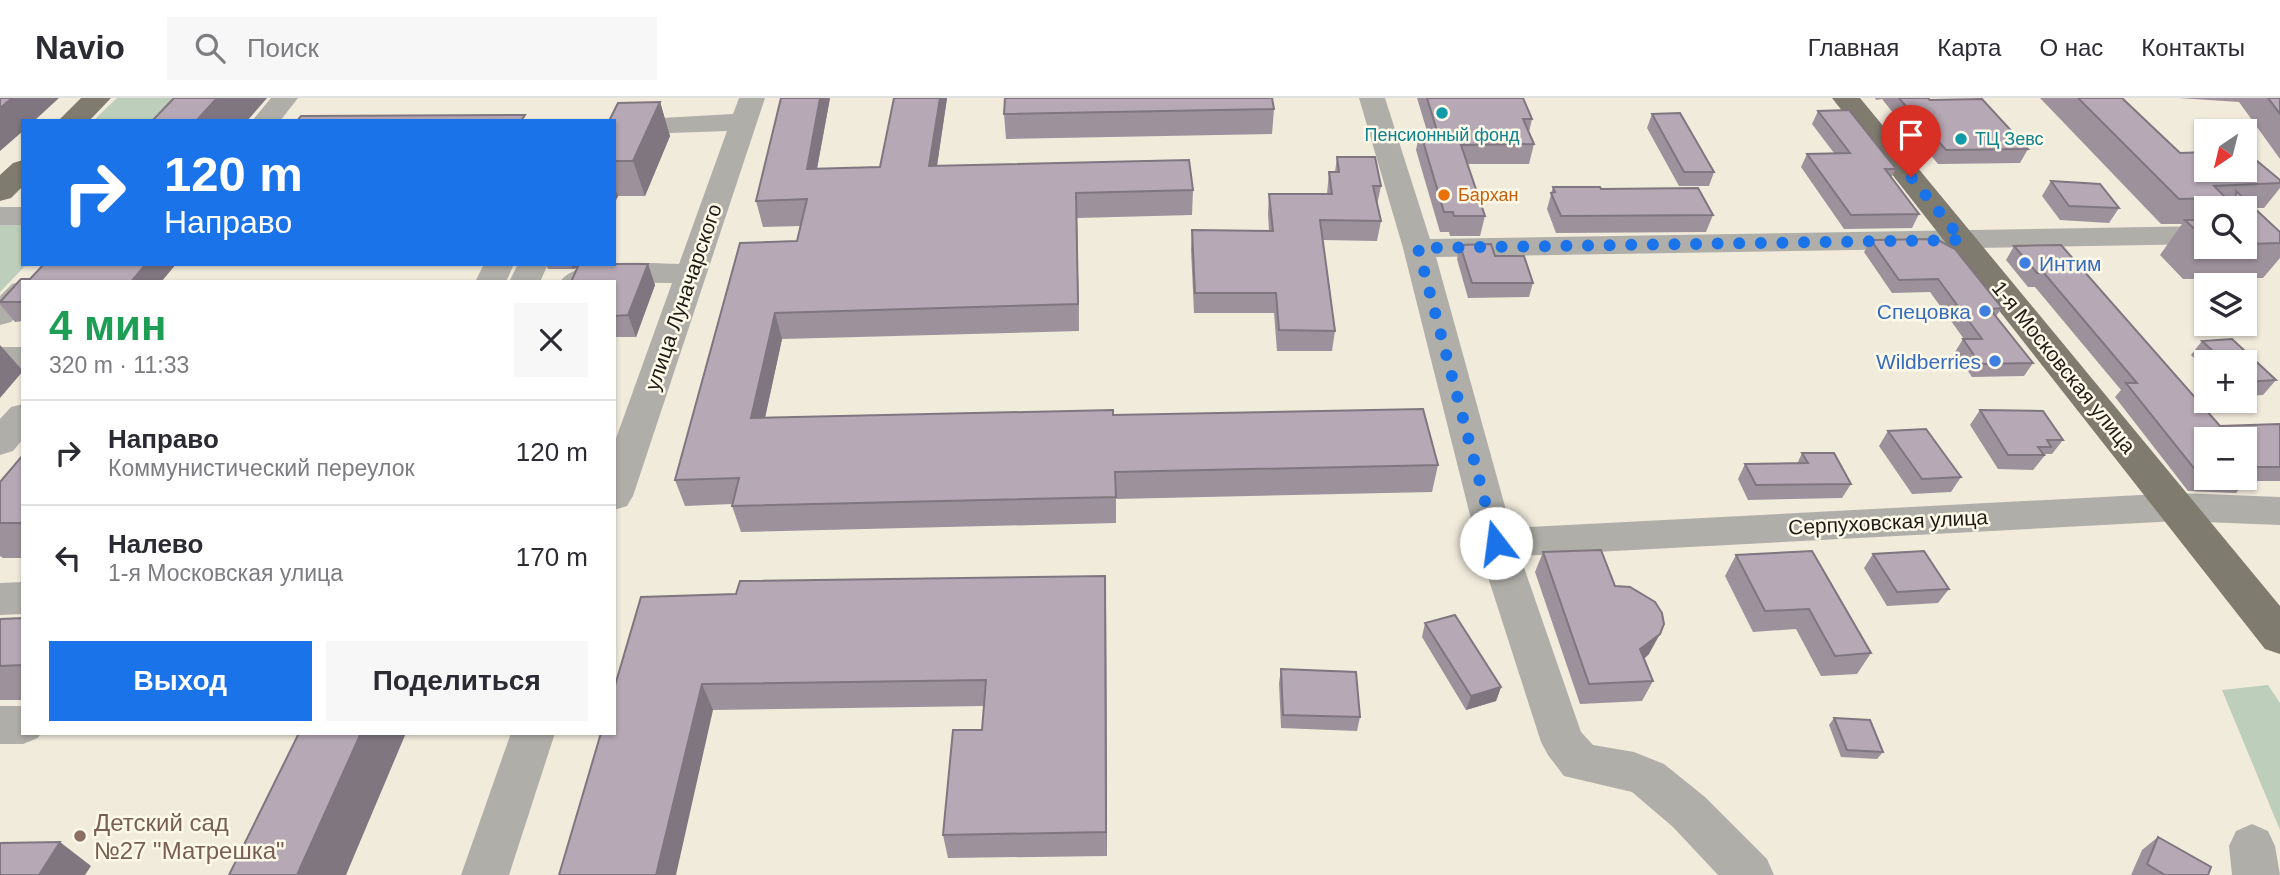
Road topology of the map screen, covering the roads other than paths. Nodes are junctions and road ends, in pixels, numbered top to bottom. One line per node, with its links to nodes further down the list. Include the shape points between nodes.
1 (97, 98): 6 (main road)
2 (285, 98): 7 (street)
3 (1372, 98): 15 (street)
4 (1846, 98): 14 (main road, 1-я Московская улица)
5 (748, 110): 8 (street); 16 (street, улица Луначарского)
6 (74, 119)
7 (267, 119)
8 (616, 127)
9 (21, 171): 10 (main road)
10 (0, 191)
11 (0, 216): 12 (lane)
12 (21, 216)
13 (2194, 235): 14 (street)
14 (1962, 240): 15 (street); 25 (main road, 1-я Московская улица)
15 (1418, 248): 27 (street)
16 (692, 273): 17 (street, via 595,274); 24 (street, улица Луначарского)
17 (580, 280)
18 (21, 293): 19 (lane)
19 (0, 315)
20 (0, 358): 21 (street)
21 (21, 358)
22 (21, 418): 23 (street)
23 (0, 442)
24 (616, 490)
25 (2178, 507): 26 (street, Серпуховская улица); 27 (street, Серпуховская улица, via 1589,525); 30 (main road, 1-я Московская улица)
26 (2280, 511)
27 (1496, 543): 35 (street, via 1563,742 1580,762 1648,778 1689,812)
28 (21, 598): 29 (street)
29 (0, 599)
30 (2280, 637)
31 (0, 725): 32 (street)
32 (21, 725)
33 (532, 735): 34 (street)
34 (485, 875)
35 (1750, 875)

